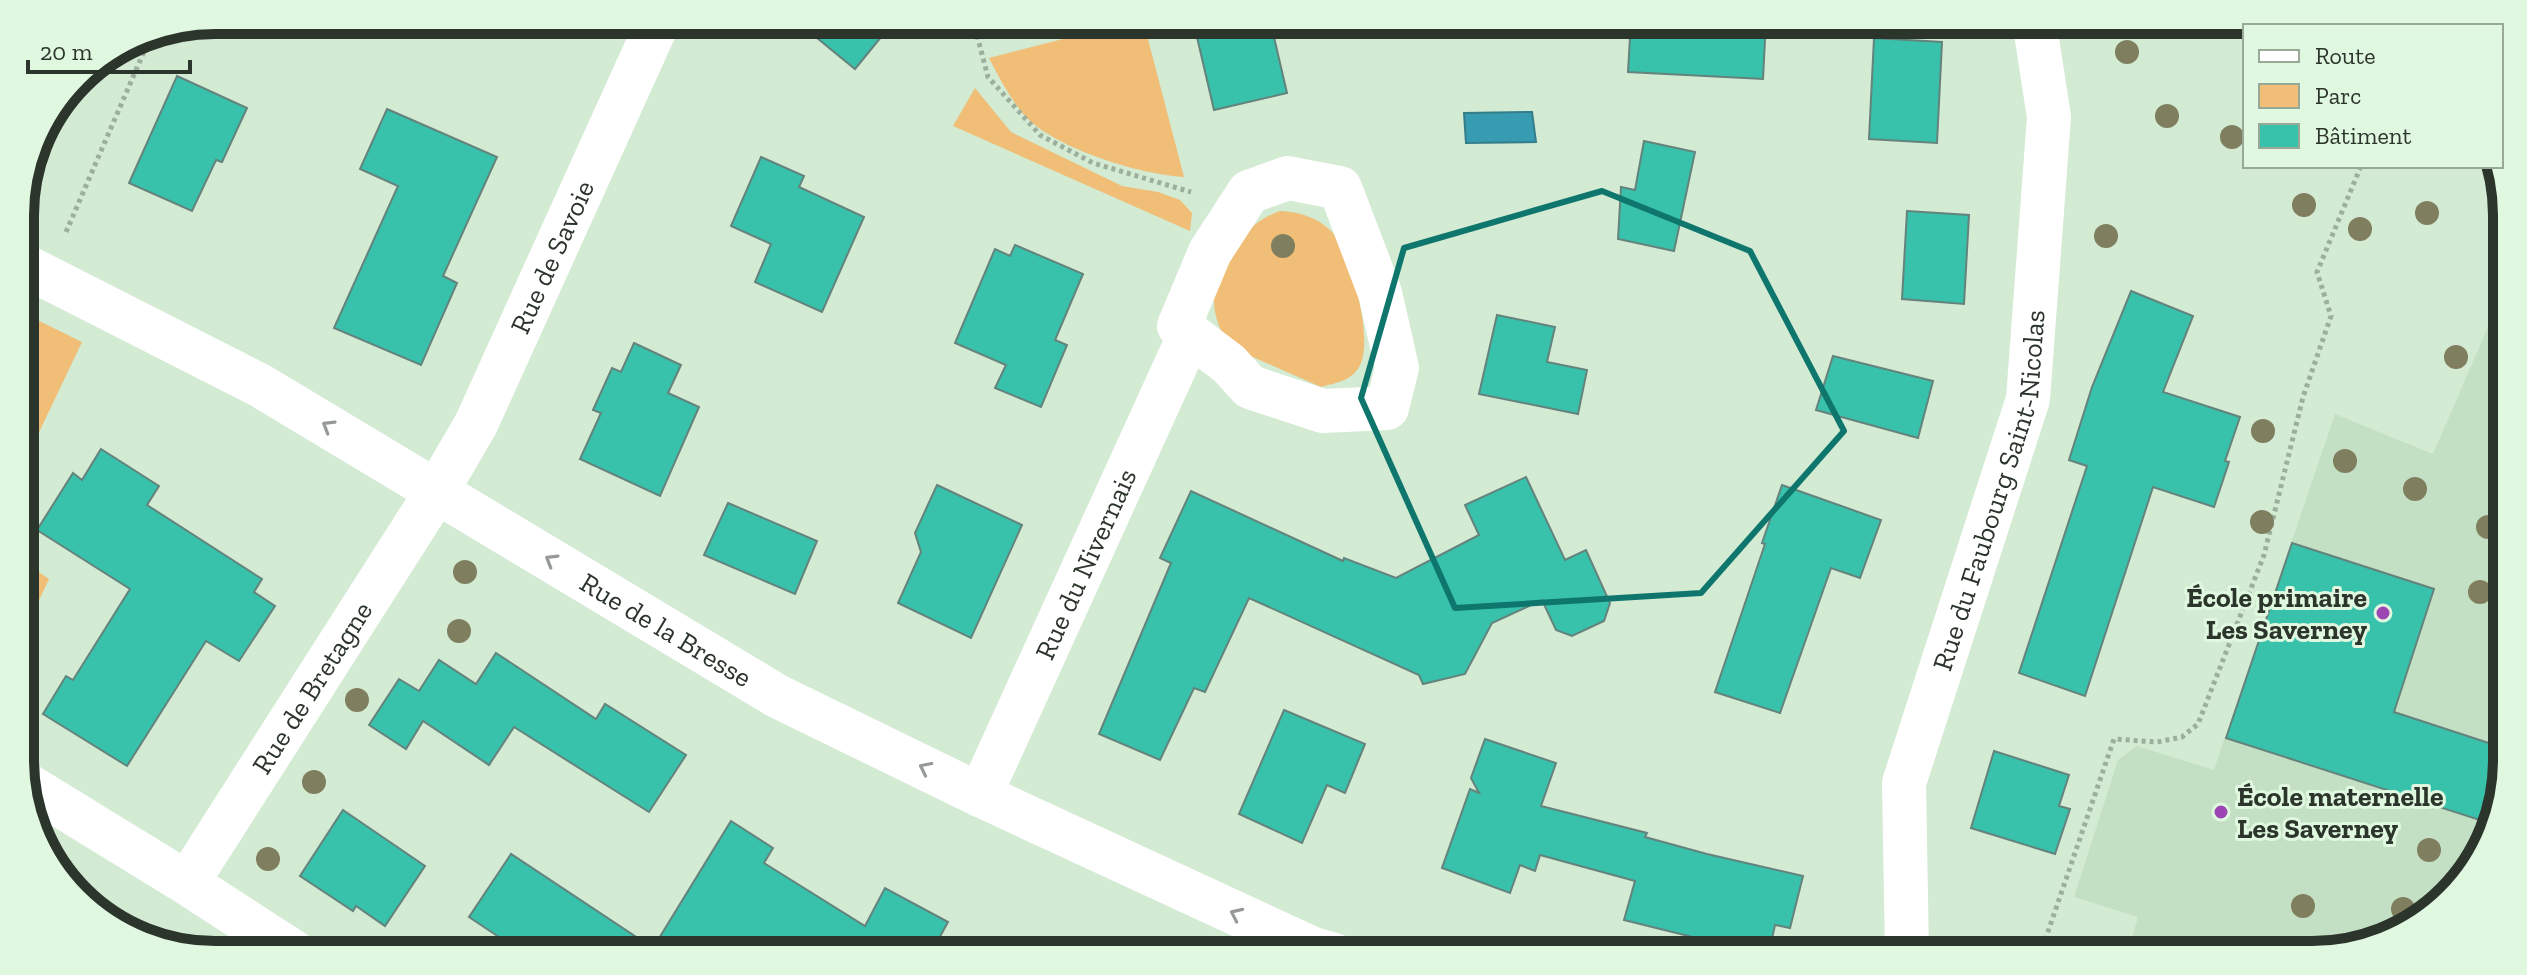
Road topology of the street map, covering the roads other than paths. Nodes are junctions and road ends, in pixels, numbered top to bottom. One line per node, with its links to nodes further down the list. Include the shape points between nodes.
1 (653, 34): 5 (street, Rue de Savoie, via 476,424)
2 (2036, 34): 11 (street, Rue du Faubourg Saint-Nicolas, via 2049,117 2028,399 1904,783)
3 (34, 271): 5 (street, Rue de la Bresse, one-way to 3, via 261,386)
4 (1190, 334): 4 (street, Rue du Nivernais, via 1250,387 1323,411 1387,408 1397,368 1380,293 1340,188 1288,178 1249,192 1210,252 1179,326); 7 (street, Rue du Nivernais)
5 (437, 491): 7 (street, Rue de la Bresse, one-way to 5, via 777,696); 8 (street, Rue de Bretagne)
6 (36, 791): 8 (street)
7 (980, 795): 10 (street, Rue de la Bresse, one-way to 7)
8 (187, 883): 9 (street)
9 (276, 941)
10 (1293, 941)
11 (1907, 941)

